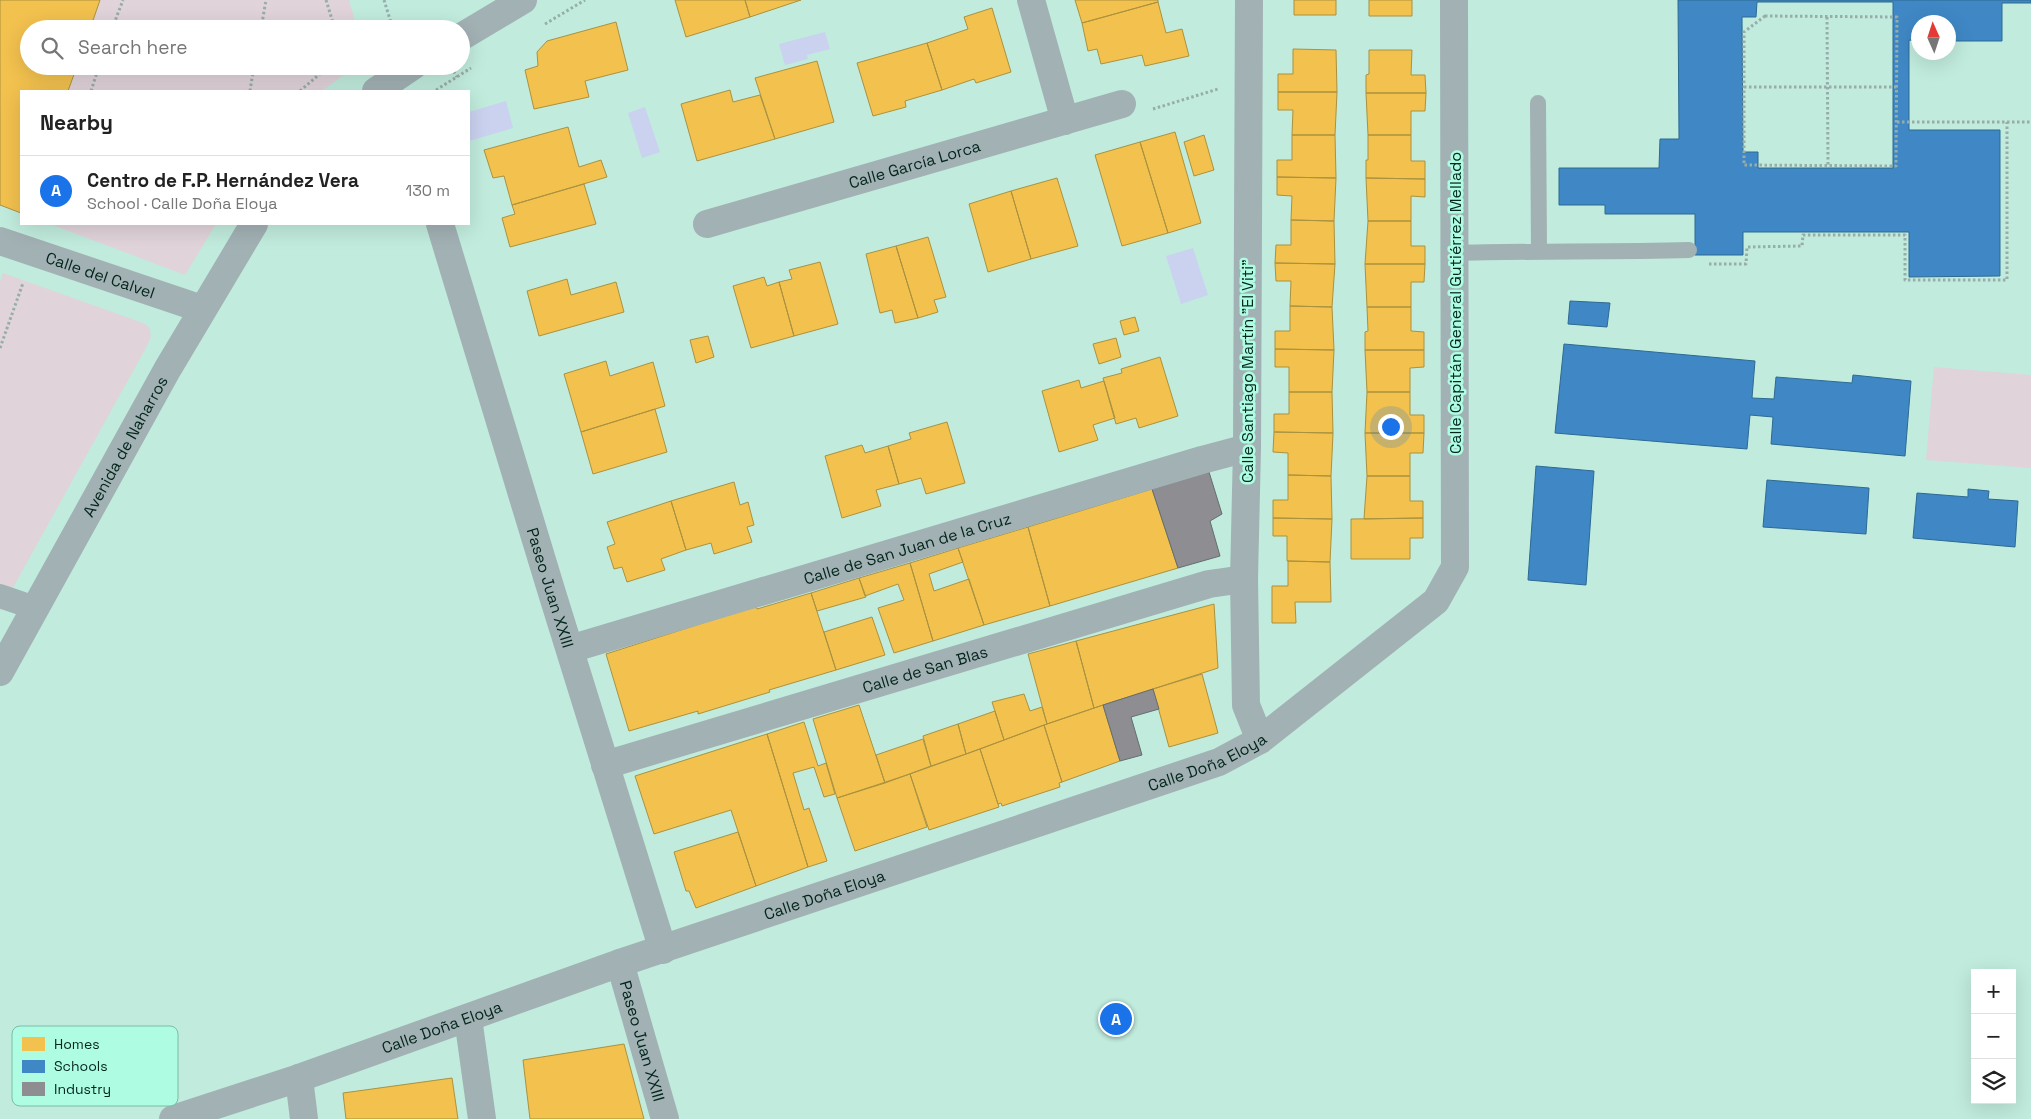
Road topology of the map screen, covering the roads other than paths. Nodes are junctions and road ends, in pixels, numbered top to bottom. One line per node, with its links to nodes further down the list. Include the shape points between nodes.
1 (523, 0): 5 (street)
2 (1031, 0): 8 (street)
3 (1249, 0): 17 (street, Calle Santiago Martín "El Viti")
4 (1454, 0): 15 (street, Calle Capitán General Gutiérrez Mellado)
5 (470, 32)
6 (1538, 103): 13 (lane)
7 (1122, 104): 8 (street, Calle García Lorca)
8 (1065, 121): 9 (street, Calle García Lorca)
9 (707, 224)
10 (253, 225): 16 (street, Avenida de Naharros)
11 (440, 225): 22 (street, Paseo Juan XXIII)
12 (0, 241): 16 (street, Calle del Calvel)
13 (1539, 250): 14 (lane); 15 (lane)
14 (1689, 250)
15 (1454, 253): 20 (street, Calle Capitán General Gutiérrez Mellado, via 1456,567)
16 (202, 309): 21 (street, Avenida de Naharros)
17 (1247, 448): 18 (street, Calle Santiago Martín "El Viti"); 22 (street, Calle de San Juan de la Cruz)
18 (1244, 578): 24 (street, Calle Santiago Martín "El Viti", via 1246,705); 25 (street, Calle de San Blas, via 1209,584)
19 (0, 596): 21 (street)
20 (1436, 601): 24 (street, Calle Doña Eloya)
21 (35, 608): 23 (street, Avenida de Naharros)
22 (570, 649): 25 (street, Paseo Juan XXIII)
23 (0, 672)
24 (1260, 740): 26 (street, Calle Doña Eloya, via 1219,762)
25 (605, 765): 26 (street, Paseo Juan XXIII)
26 (663, 950): 27 (street, Calle Doña Eloya)
27 (620, 963): 28 (street, Calle Doña Eloya); 33 (street, Paseo Juan XXIII)
28 (468, 1018): 29 (street, Calle Doña Eloya); 32 (street)
29 (299, 1078): 30 (street, Calle Doña Eloya); 31 (street)
30 (173, 1119)
31 (304, 1119)
32 (482, 1119)
33 (665, 1119)

